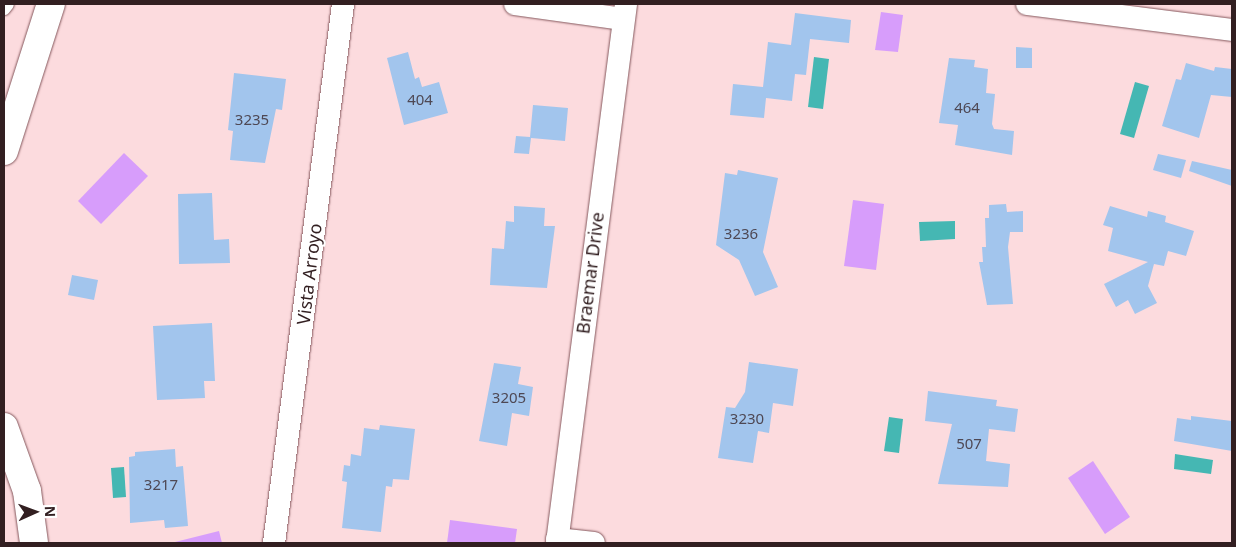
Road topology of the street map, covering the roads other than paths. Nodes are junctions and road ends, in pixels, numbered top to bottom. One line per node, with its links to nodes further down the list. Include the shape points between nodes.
1 (8, 4): 6 (lane)
2 (50, 4): 9 (street)
3 (343, 4): 13 (street, Vista Arroyo)
4 (514, 4): 7 (street)
5 (1027, 4): 8 (street)
6 (4, 9)
7 (625, 12): 11 (street, Braemar Drive)
8 (1232, 30)
9 (4, 151)
10 (4, 427): 12 (street, via 27,492)
11 (557, 541): 14 (street)
12 (34, 543)
13 (274, 543)
14 (594, 543)

